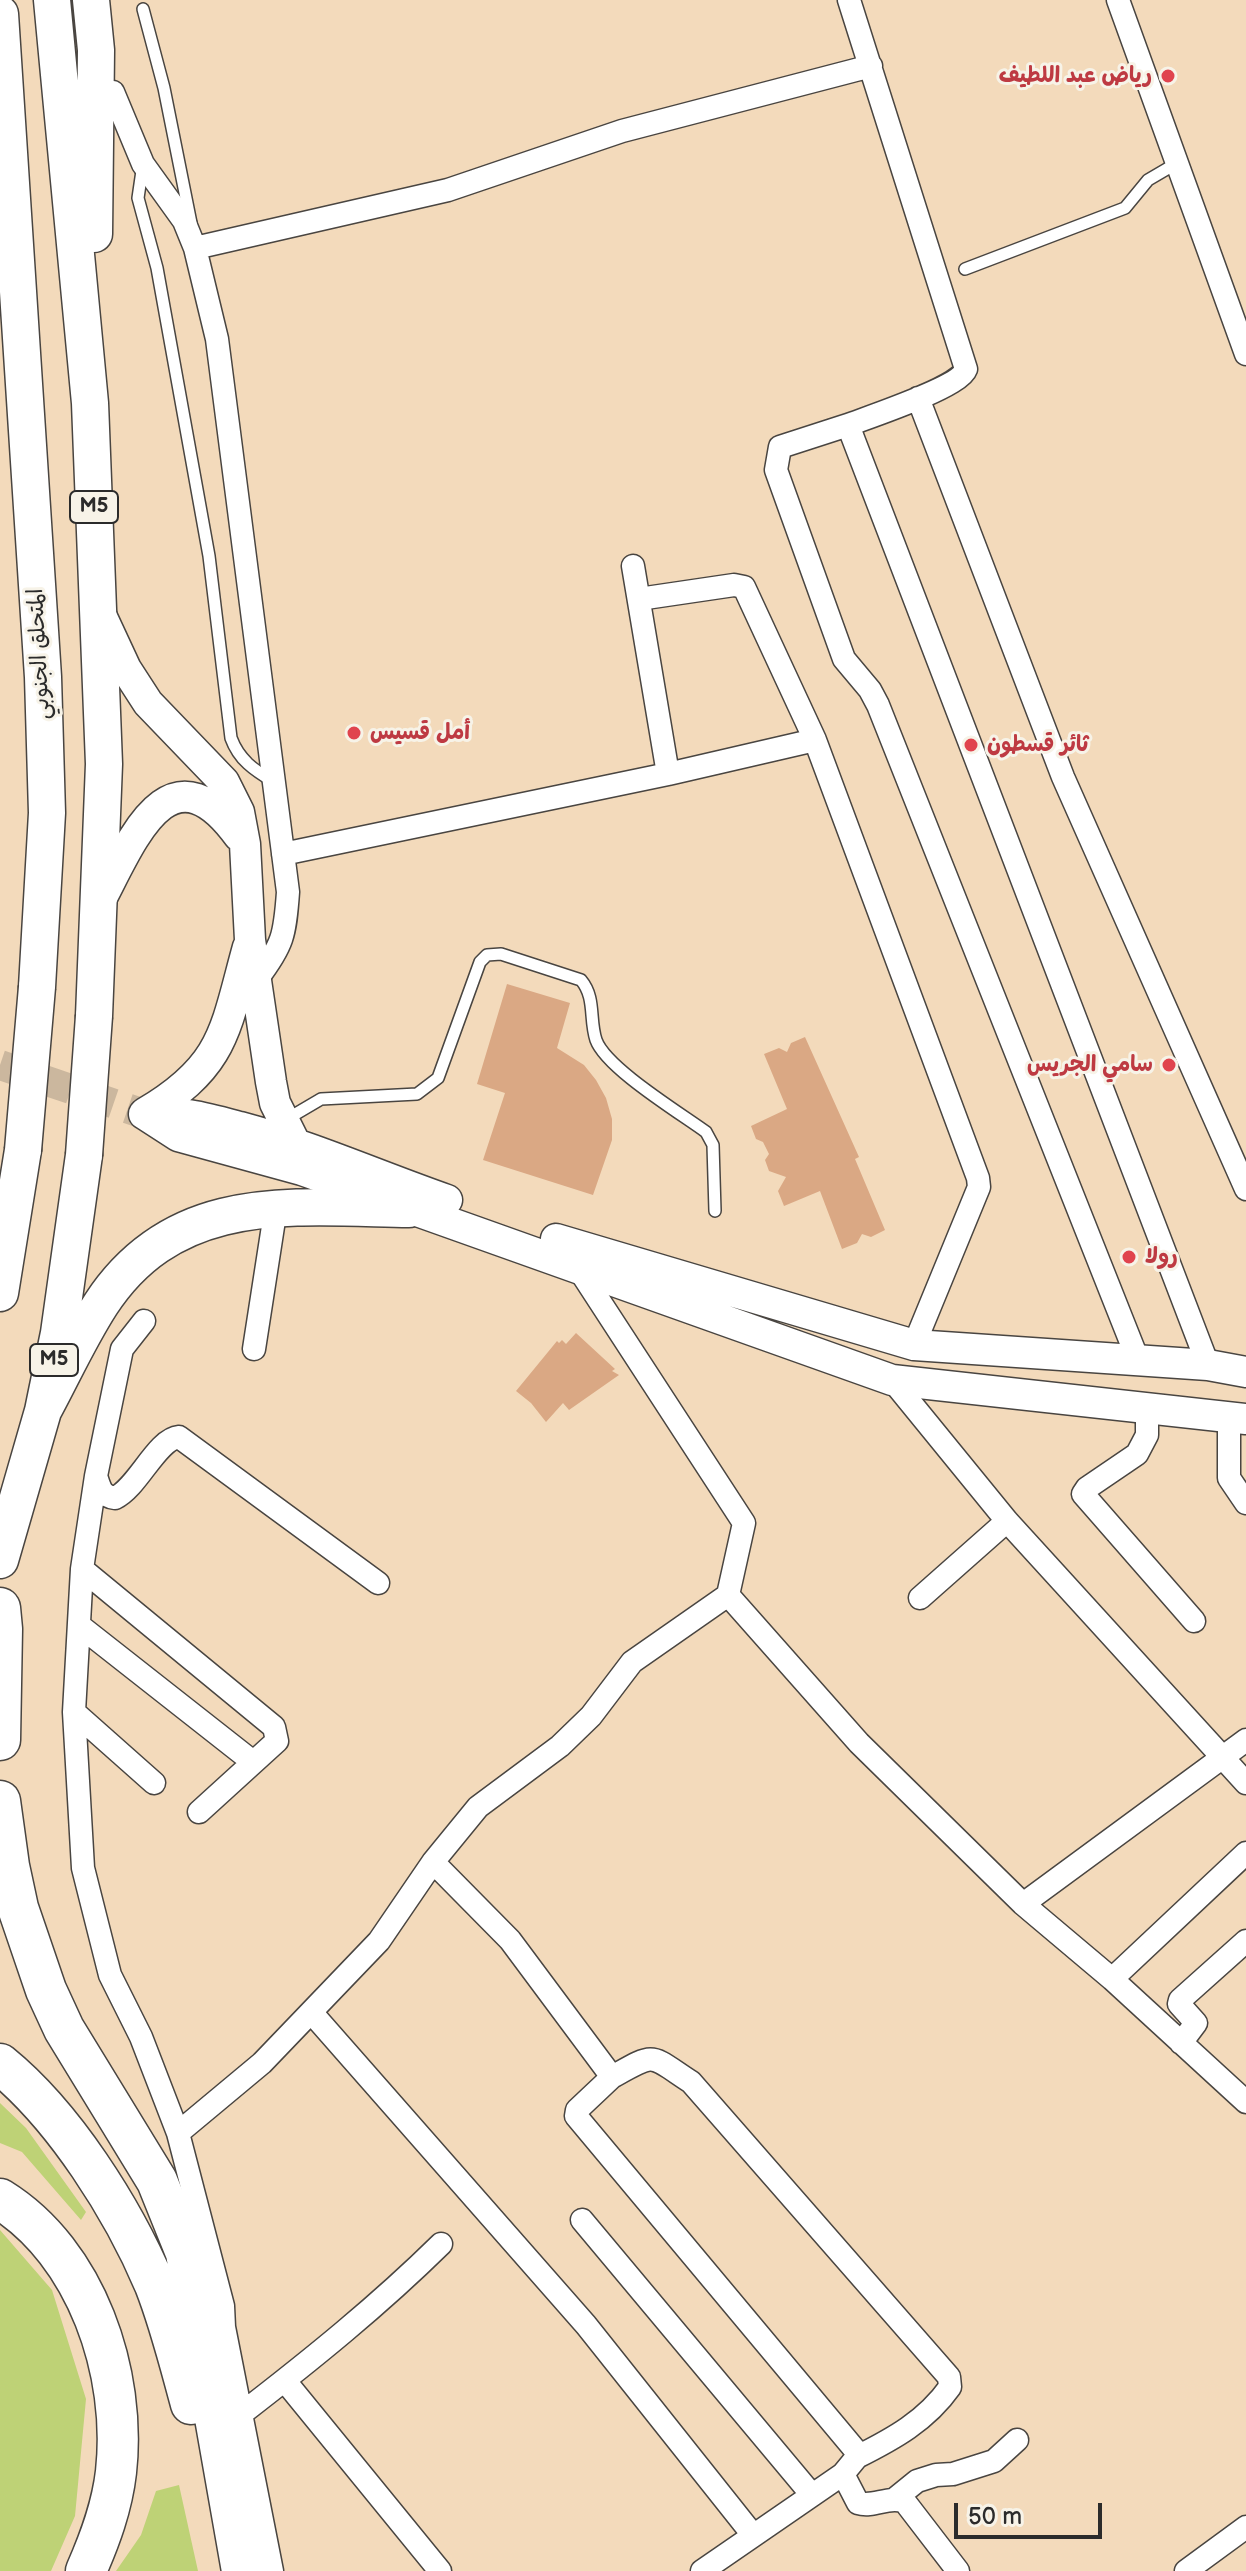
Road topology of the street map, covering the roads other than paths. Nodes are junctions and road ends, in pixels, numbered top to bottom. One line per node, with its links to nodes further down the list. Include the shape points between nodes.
1 (52, 0): 16 (highway, M5)
2 (91, 0): 11 (highway)
3 (849, 0): 7 (street)
4 (1118, 0): 9 (street)
5 (126, 4): 8 (highway, via 114,53); 12 (lane, via 173,128)
6 (0, 14): 22 (highway, المتحلق الجنوبي)
7 (871, 66): 12 (street, via 622,131 448,190); 15 (street, via 966,369 960,378)
8 (113, 92): 10 (street); 11 (highway)
9 (1177, 163): 13 (lane, via 1148,180 1125,208); 14 (street)
10 (143, 164): 12 (street, via 176,207); 25 (lane, via 138,198 157,268 211,571 231,738 240,757)
11 (95, 189): 16 (highway)
12 (195, 248): 25 (street, via 217,339)
13 (965, 269)
14 (1246, 354)
15 (918, 398): 18 (street); 33 (street, via 1063,777)
16 (90, 403): 21 (highway, M5)
17 (0, 404): 22 (highway)
18 (848, 425): 43 (street, via 780,447 776,470 844,659 878,705); 44 (street)
19 (633, 566): 20 (street)
20 (639, 599): 23 (street, via 744,587); 24 (street)
21 (98, 608): 26 (main road, via 148,703 224,782 239,812); 28 (highway, M5, via 104,764)
22 (43, 677): 38 (highway, المتحلق الجنوبي, bridge, via 47,813 37,987 23,1150)
23 (815, 740): 24 (street); 40 (street, via 978,1178 976,1195)
24 (668, 774): 27 (street)
25 (274, 782): 27 (street)
26 (245, 844): 28 (main road, via 209,804 185,798 161,804 143,822); 29 (main road)
27 (283, 854): 30 (street, via 288,892 284,938)
28 (98, 905): 49 (highway, M5, bridge, via 84,1155)
29 (250, 940): 30 (main road); 31 (main road, via 214,1054 188,1085)
30 (257, 979): 32 (main road, via 275,1103)
31 (144, 1114): 32 (main road, via 188,1113); 35 (main road, via 178,1136 282,1163)
32 (288, 1132): 36 (lane, via 321,1099 417,1094 430,1086 438,1078 480,962 487,955 501,954 581,980 591,996 596,1039 603,1052 706,1132 713,1145); 40 (main road, via 417,1190 580,1247)
33 (1246, 1189)
34 (276, 1207): 35 (highway); 41 (street); 49 (highway, via 209,1220 140,1261 101,1305)
35 (409, 1209): 37 (main road)
36 (715, 1211)
37 (578, 1268): 46 (main road); 57 (street, via 744,1523)
38 (0, 1293)
39 (144, 1321): 51 (street, via 122,1349)
40 (914, 1345): 42 (main road)
41 (254, 1349)
42 (985, 1351): 43 (main road); 47 (main road)
43 (1138, 1360): 44 (main road)
44 (1208, 1365): 45 (main road)
45 (1246, 1372)
46 (892, 1380): 47 (main road); 53 (street)
47 (975, 1388): 48 (main road)
48 (1147, 1409): 50 (main road); 60 (street, via 1147,1435 1137,1454 1083,1494)
49 (43, 1411): 54 (highway, M5)
50 (1237, 1418): 52 (street, via 1229,1478)
51 (96, 1476): 55 (street); 56 (street, via 102,1492 115,1498 169,1439 179,1437)
52 (1246, 1503)
53 (1007, 1521): 58 (street); 65 (street)
54 (0, 1560)
55 (82, 1569): 61 (street); 66 (street, via 274,1727 277,1741)
56 (378, 1583)
57 (728, 1595): 72 (street, via 632,1662 591,1716 478,1807); 73 (street, via 859,1743)
58 (920, 1598)
59 (0, 1608): 63 (highway)
60 (1194, 1621)
61 (80, 1626): 62 (street); 66 (street)
62 (74, 1712): 67 (street); 81 (street, via 83,1868 110,1975)
63 (0, 1740)
64 (1246, 1740): 65 (street)
65 (1223, 1758): 68 (street); 73 (street)
66 (253, 1762): 70 (street)
67 (154, 1783)
68 (1246, 1783)
69 (0, 1801): 85 (highway, via 9,1866 31,1950 64,2029 168,2204)
70 (199, 1812)
71 (1246, 1853): 75 (street)
72 (433, 1862): 76 (street, via 379,1941); 79 (street, via 510,1940)
73 (1023, 1904): 75 (street)
74 (1246, 1941): 77 (street, via 1180,2000 1196,2023)
75 (1112, 1979): 77 (street)
76 (311, 2012): 81 (street, via 262,2063); 93 (street, via 586,2325)
77 (1181, 2043): 80 (street)
78 (0, 2064): 94 (highway, via 76,2148 133,2238 156,2287 213,2479)
79 (612, 2077): 89 (street, via 576,2116 856,2451); 89 (street, via 654,2058 691,2082 949,2377 950,2387 938,2404 901,2435)
80 (1246, 2102)
81 (178, 2133): 85 (street, via 223,2306)
82 (0, 2199): 95 (highway, via 39,2227 57,2250 87,2302 110,2368 117,2414 116,2472 103,2529)
83 (582, 2220): 90 (street)
84 (441, 2244): 86 (street, via 337,2341)
85 (214, 2339): 87 (street); 94 (highway)
86 (285, 2381): 87 (street); 96 (street)
87 (241, 2414): 94 (street)
88 (1017, 2440): 91 (street, via 994,2461 917,2481)
89 (850, 2465): 90 (street); 91 (street, via 858,2503)
90 (812, 2495): 93 (street)
91 (896, 2498): 98 (street, via 905,2502)
92 (1246, 2527): 99 (street)
93 (753, 2535): 97 (street)
94 (251, 2565)
95 (86, 2571)
96 (440, 2571)
97 (702, 2571)
98 (958, 2571)
99 (1186, 2571)

